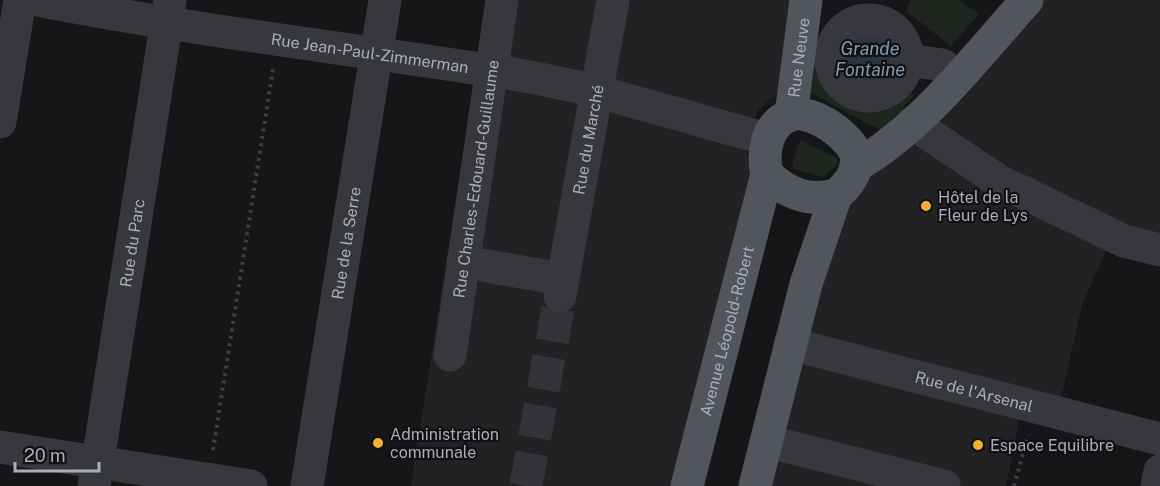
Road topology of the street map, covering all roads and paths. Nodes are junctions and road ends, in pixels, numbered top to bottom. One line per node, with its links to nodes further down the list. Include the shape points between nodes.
1 (20, 0): 17 (street)
2 (38, 0): 7 (street, Rue Jean-Paul-Zimmerman)
3 (385, 0): 10 (street, Rue de la Serre)
4 (502, 0): 14 (street, Rue Charles-Edouard-Guillaume)
5 (613, 0): 15 (street, Rue du Marché)
6 (1027, 0): 18 (main road)
7 (169, 11): 10 (street, Rue Jean-Paul-Zimmerman); 33 (street, Rue du Parc)
8 (890, 11): 9 (street, via 863,20); 11 (street)
9 (822, 18): 11 (street, via 832,51 831,63 842,85 852,92 864,96 888,91 898,83); 16 (main road, Rue Neuve)
10 (377, 55): 14 (street, Rue Jean-Paul-Zimmerman); 35 (street, Rue de la Serre)
11 (907, 60): 13 (street)
12 (274, 65): 31 (path)
13 (943, 65)
14 (491, 72): 15 (street, Rue Jean-Paul-Zimmerman); 24 (street, Rue Charles-Edouard-Guillaume)
15 (598, 93): 19 (street, Rue Jean-Paul-Zimmerman); 24 (street, Rue du Marché, via 561,287)
16 (791, 115): 19 (main road); 20 (main road, via 806,116 832,127 850,144)
17 (0, 123)
18 (912, 123): 20 (main road, via 887,148); 23 (street, via 999,181 1124,241)
19 (767, 139): 21 (main road)
20 (856, 166): 22 (main road)
21 (767, 174): 22 (main road, via 789,192 802,196); 36 (main road, Avenue Léopold-Robert)
22 (836, 195): 25 (main road)
23 (1160, 250)
24 (463, 262): 26 (street, Rue Charles-Edouard-Guillaume)
25 (790, 344): 28 (street, Rue de l'Arsenal); 29 (main road)
26 (450, 355)
27 (1031, 426): 39 (path)
28 (1160, 439)
29 (780, 444): 37 (main road); 38 (street)
30 (0, 447): 33 (street)
31 (212, 459)
32 (1160, 471): 40 (street)
33 (97, 475): 34 (street)
34 (252, 486)
35 (307, 486)
36 (687, 486)
37 (754, 486)
38 (944, 486)
39 (1014, 486)
40 (1157, 486)

